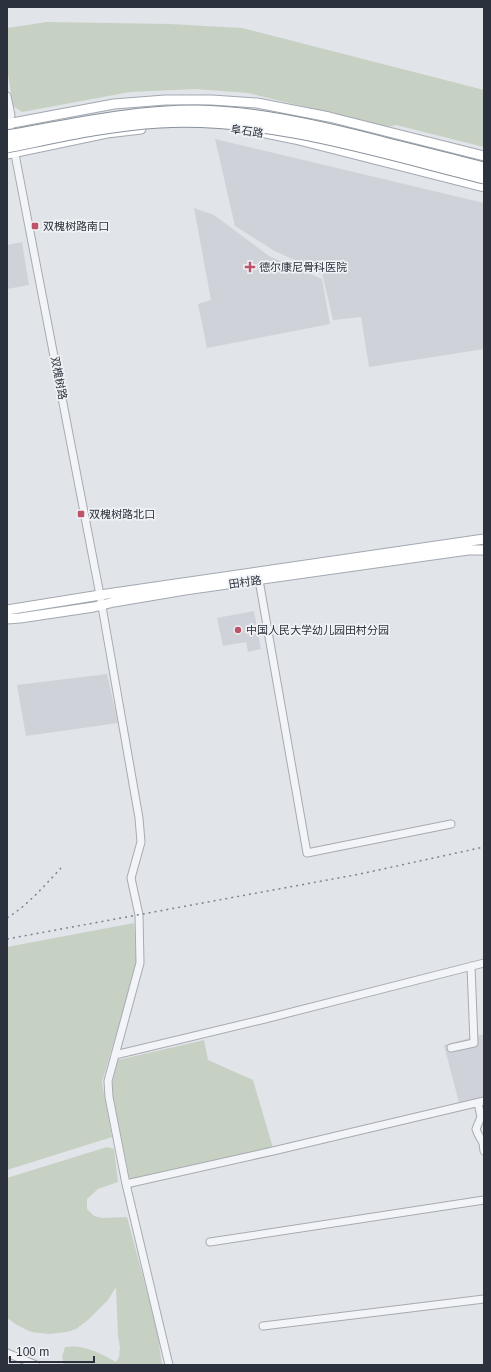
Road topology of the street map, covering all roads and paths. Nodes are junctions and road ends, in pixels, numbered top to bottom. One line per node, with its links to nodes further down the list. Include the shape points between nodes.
1 (7, 96): 2 (street, 双槐树路, via 11,116)
2 (8, 123): 4 (street, 双槐树路); 5 (main road, via 127,102 219,100 257,103 329,117)
3 (7, 136): 6 (highway, 阜石路, bridge, via 129,115 205,112 264,117 316,126)
4 (10, 151): 7 (highway, 阜石路, bridge, via 129,125 160,122 231,123 315,136); 8 (main road, 阜石路, via 149,128 209,126 250,130 295,139); 12 (street, 双槐树路)
5 (484, 156)
6 (484, 168)
7 (484, 178)
8 (484, 187)
9 (484, 539): 12 (main road, 田村路)
10 (484, 550): 11 (main road, 田村路, via 468,550)
11 (259, 580): 12 (main road, 田村路); 15 (street, via 307,853)
12 (101, 600): 13 (main road, 田村路); 14 (main road, 田村路, via 86,608); 19 (street, 双槐树路, via 141,842 131,878 139,915 140,963)
13 (7, 610)
14 (7, 619)
15 (451, 824)
16 (484, 963): 17 (street)
17 (471, 966): 18 (street, via 474,1043); 19 (street)
18 (451, 1048)
19 (115, 1055): 24 (street, 双槐树路, via 108,1081 109,1097)
20 (481, 1102): 21 (street); 24 (street)
21 (482, 1119): 22 (street, via 476,1129)
22 (483, 1142): 23 (street)
23 (484, 1151)
24 (126, 1184): 31 (street, 双槐树路)
25 (484, 1200): 26 (street)
26 (210, 1242)
27 (484, 1298): 28 (street)
28 (263, 1326)
29 (7, 1353): 30 (street)
30 (36, 1365)
31 (169, 1365)

